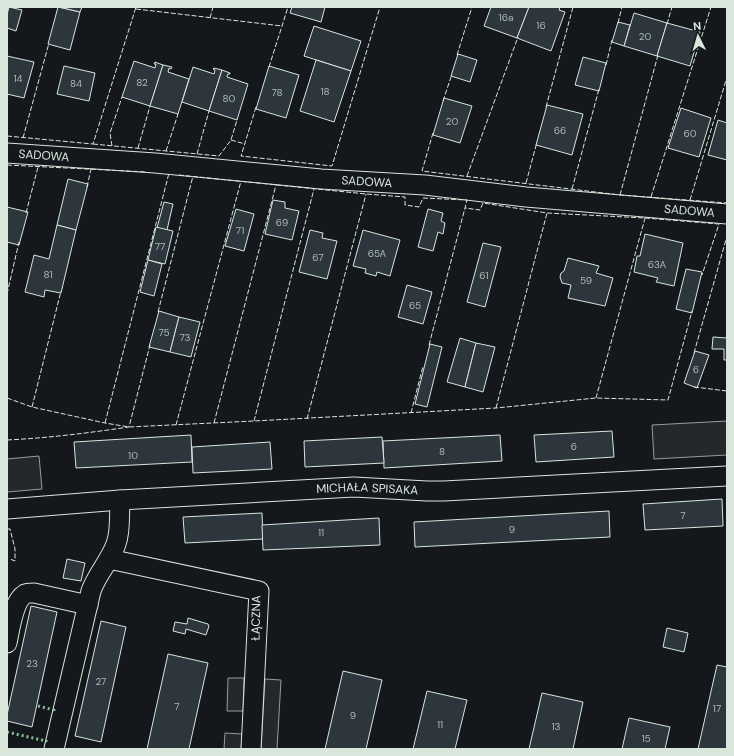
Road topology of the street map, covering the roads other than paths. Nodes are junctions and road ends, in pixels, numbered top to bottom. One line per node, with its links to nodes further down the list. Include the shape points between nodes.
1 (7, 153): 2 (street, SADOWA, via 155,163 322,179 419,184 533,198)
2 (727, 214)
3 (727, 476): 4 (street, MICHAŁA SPISAKA, via 444,491 354,487)
4 (120, 500): 5 (street, MICHAŁA SPISAKA); 6 (street, via 116,544)
5 (7, 509)
6 (109, 559): 7 (street, via 94,582); 10 (street, ŁĄCZNA, via 259,591)
7 (88, 605): 8 (street, via 34,593 26,594 18,601); 9 (street)
8 (7, 643)
9 (54, 749)
10 (251, 749)

